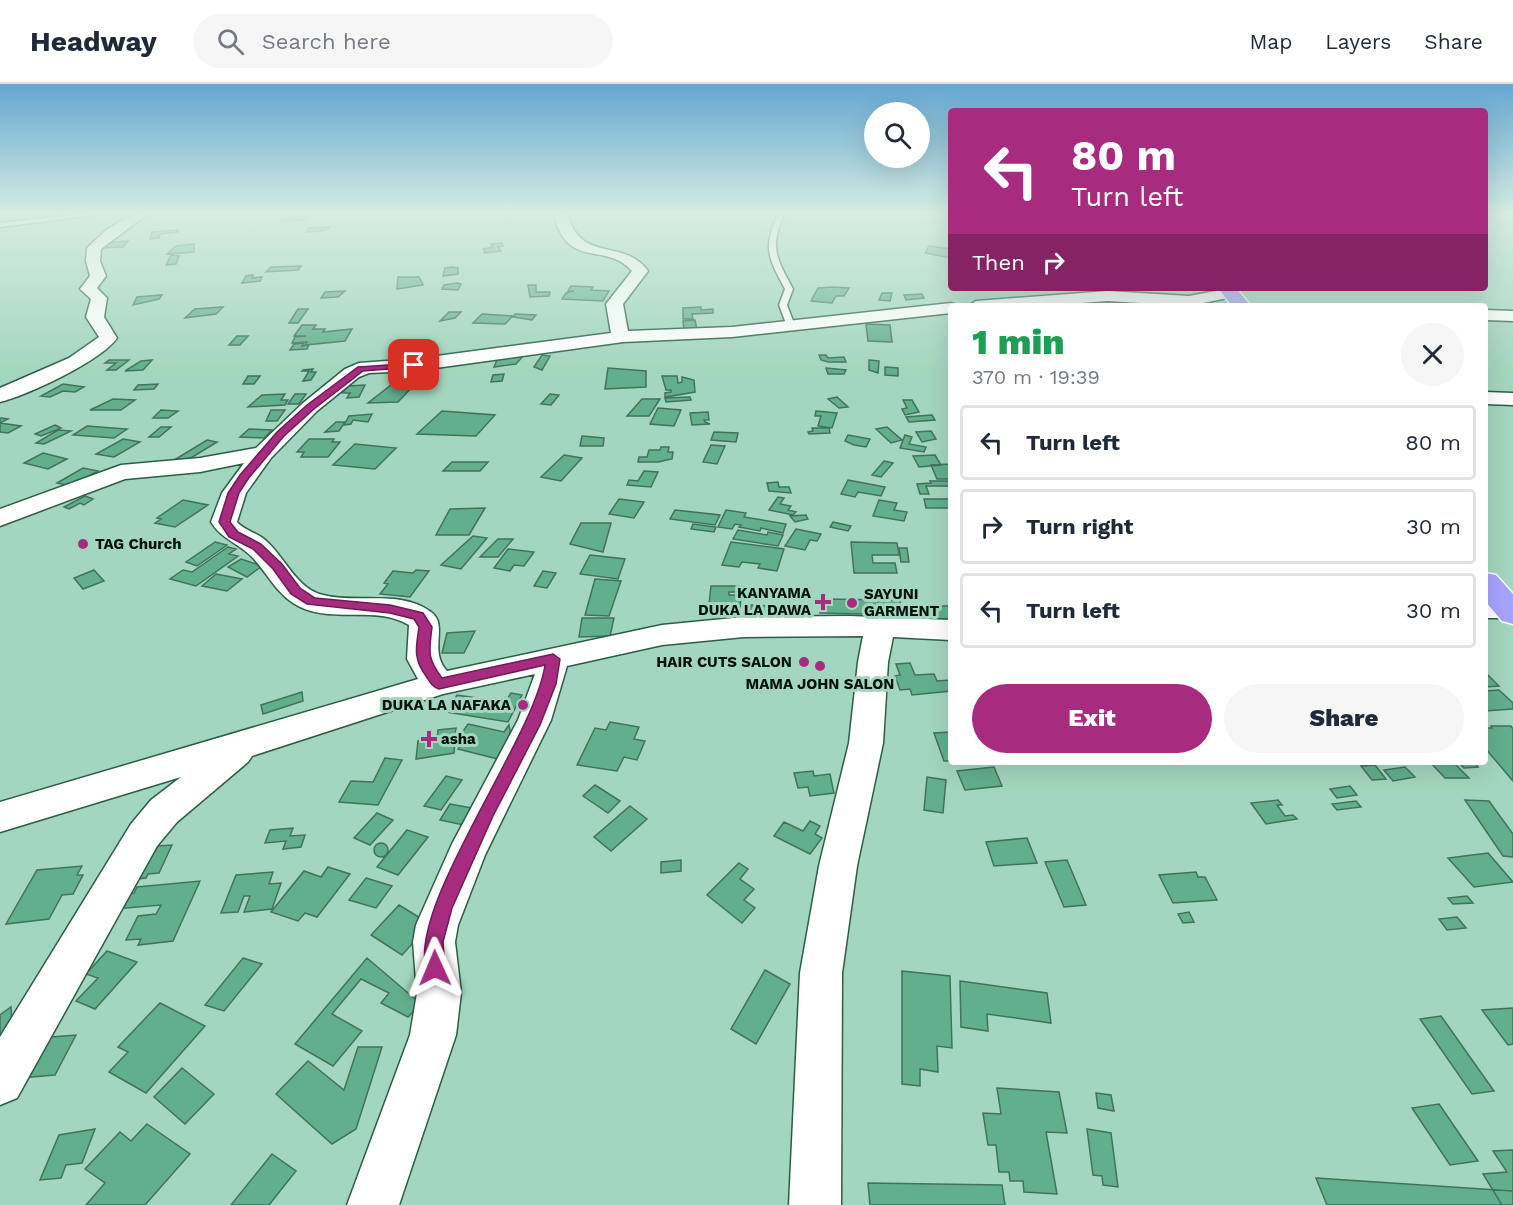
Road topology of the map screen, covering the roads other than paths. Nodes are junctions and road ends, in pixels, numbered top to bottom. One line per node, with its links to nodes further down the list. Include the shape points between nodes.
1 (95, 267): 11 (street, via 98,276 88,289 99,298 95,317 108,338 105,344)
2 (636, 267): 10 (street, via 640,271 617,296 613,309)
3 (777, 267): 9 (lane, via 789,289 783,305)
4 (1233, 296): 5 (street, via 1189,301 1108,296)
5 (1016, 303)
6 (948, 308): 9 (street)
7 (1488, 315): 8 (street)
8 (1513, 315)
9 (791, 326): 10 (street)
10 (621, 338): 14 (street, via 361,368 310,407)
11 (0, 396)
12 (1488, 398): 13 (street)
13 (1513, 399)
14 (263, 453): 15 (street, via 200,465 121,472); 21 (street, via 234,493 224,522 228,530 257,546 295,591 312,602 390,609 419,616 426,627 424,664)
15 (0, 518)
16 (1488, 586): 17 (highway)
17 (1507, 611)
18 (880, 627): 19 (street); 20 (street, via 744,627 674,634); 26 (street, via 866,743 838,866 821,972)
19 (948, 630)
20 (553, 659): 21 (street); 25 (street, via 549,684 533,725 485,816 437,925 434,942 439,993 433,1035)
21 (439, 684): 22 (street)
22 (248, 744): 23 (street); 24 (street, via 153,824 110,890)
23 (0, 817)
24 (0, 1081)
25 (373, 1205)
26 (815, 1205)

